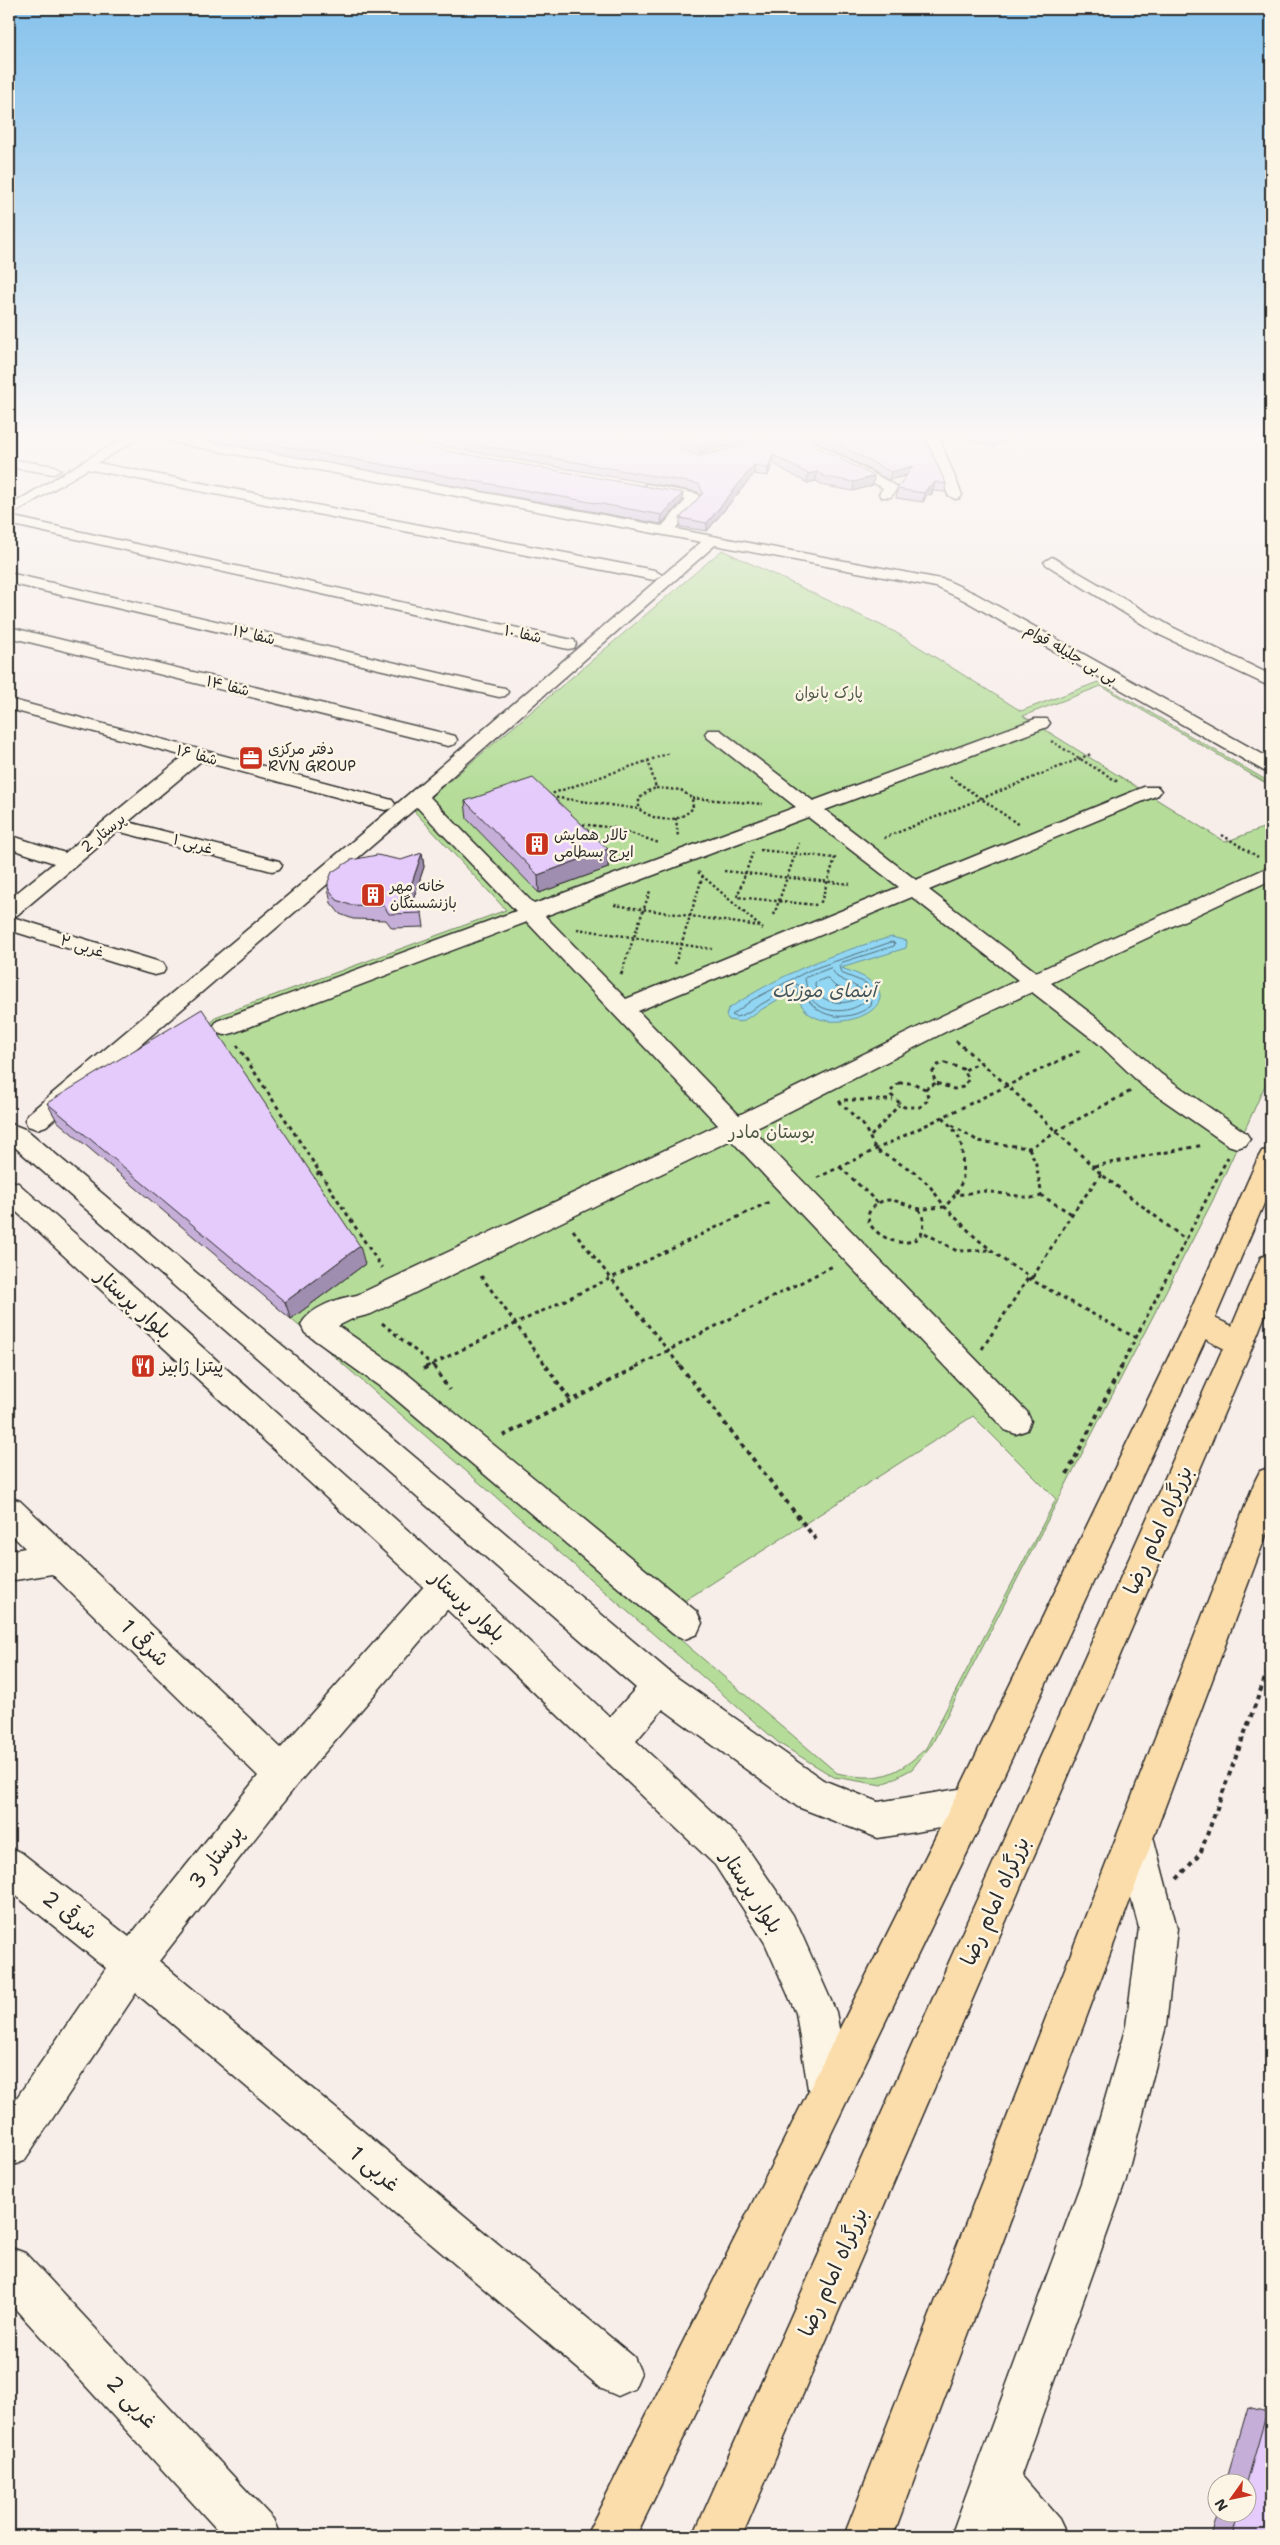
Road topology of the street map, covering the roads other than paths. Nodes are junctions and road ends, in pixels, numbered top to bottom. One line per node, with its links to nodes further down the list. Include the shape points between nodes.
1 (175, 557): 9 (street, شفا ۱۰)
2 (560, 557): 6 (street)
3 (693, 557): 19 (street)
4 (799, 557): 17 (street, بی بی جلیله قوام, via 940,584 979,602)
5 (1052, 562): 10 (street, via 1166,630)
6 (654, 575)
7 (9, 578): 11 (street, شفا ۱۲)
8 (9, 632): 15 (street, شفا ۱۴)
9 (568, 644)
10 (1271, 682)
11 (499, 692)
12 (9, 704): 16 (street, شفا ۱۶)
13 (1035, 725): 21 (street)
14 (714, 734): 21 (street)
15 (448, 740)
16 (197, 755): 20 (street, شفا ۱۶); 22 (street, پرستار 2)
17 (1271, 768)
18 (1145, 794): 27 (street)
19 (418, 796): 29 (street); 35 (street)
20 (385, 804)
21 (811, 808): 27 (street); 29 (street, via 569,899)
22 (114, 824): 24 (street, پرستار 2); 25 (street, ۱ غربی)
23 (9, 841): 24 (street)
24 (69, 861): 28 (street, پرستار 2)
25 (272, 865)
26 (1267, 866): 32 (street)
27 (914, 889): 32 (street); 33 (street, via 666,991)
28 (9, 910)
29 (535, 918): 33 (street); 34 (street)
30 (9, 923): 31 (street, ۲ غربی)
31 (155, 968)
32 (1035, 982): 36 (street); 38 (street, via 1107,1038 1152,1080)
33 (617, 1004): 36 (street)
34 (225, 1027)
35 (37, 1120)
36 (735, 1127): 44 (street); 50 (street, via 315,1325 396,1382)
37 (9, 1132): 51 (street, via 18,1136)
38 (1237, 1139)
39 (1271, 1158): 42 (main road)
40 (9, 1190): 49 (street, بلوار پرستار)
41 (1271, 1265): 43 (main road, بزرگراه امام رضا)
42 (1199, 1323): 43 (main road); 54 (main road)
43 (1240, 1342): 65 (main road, بزرگراه امام رضا)
44 (1016, 1421)
45 (1271, 1481): 55 (main road)
46 (9, 1511): 47 (street, شرقی 1)
47 (57, 1558): 48 (street); 53 (street, شرقی 1)
48 (9, 1566)
49 (446, 1586): 52 (street, بلوار پرستار); 53 (street, پرستار 3)
50 (685, 1623)
51 (660, 1686): 52 (street); 54 (street, via 811,1794 878,1820)
52 (613, 1741): 58 (street, بلوار پرستار, via 728,1852 778,1930 816,2012)
53 (282, 1774): 57 (street, پرستار 3)
54 (971, 1806): 58 (main road)
55 (1134, 1840): 62 (street, via 1158,1928 1146,2026 1103,2183); 66 (main road)
56 (9, 1866): 57 (street, شرقی 2)
57 (132, 1964): 59 (street, پرستار 3); 61 (street, غربی 1)
58 (829, 2089): 64 (main road)
59 (9, 2146)
60 (9, 2268): 63 (street, غربی 2)
61 (618, 2373)
62 (994, 2480): 67 (street); 68 (street)
63 (256, 2536)
64 (610, 2536)
65 (717, 2536)
66 (868, 2536)
67 (975, 2536)
68 (1042, 2536)

